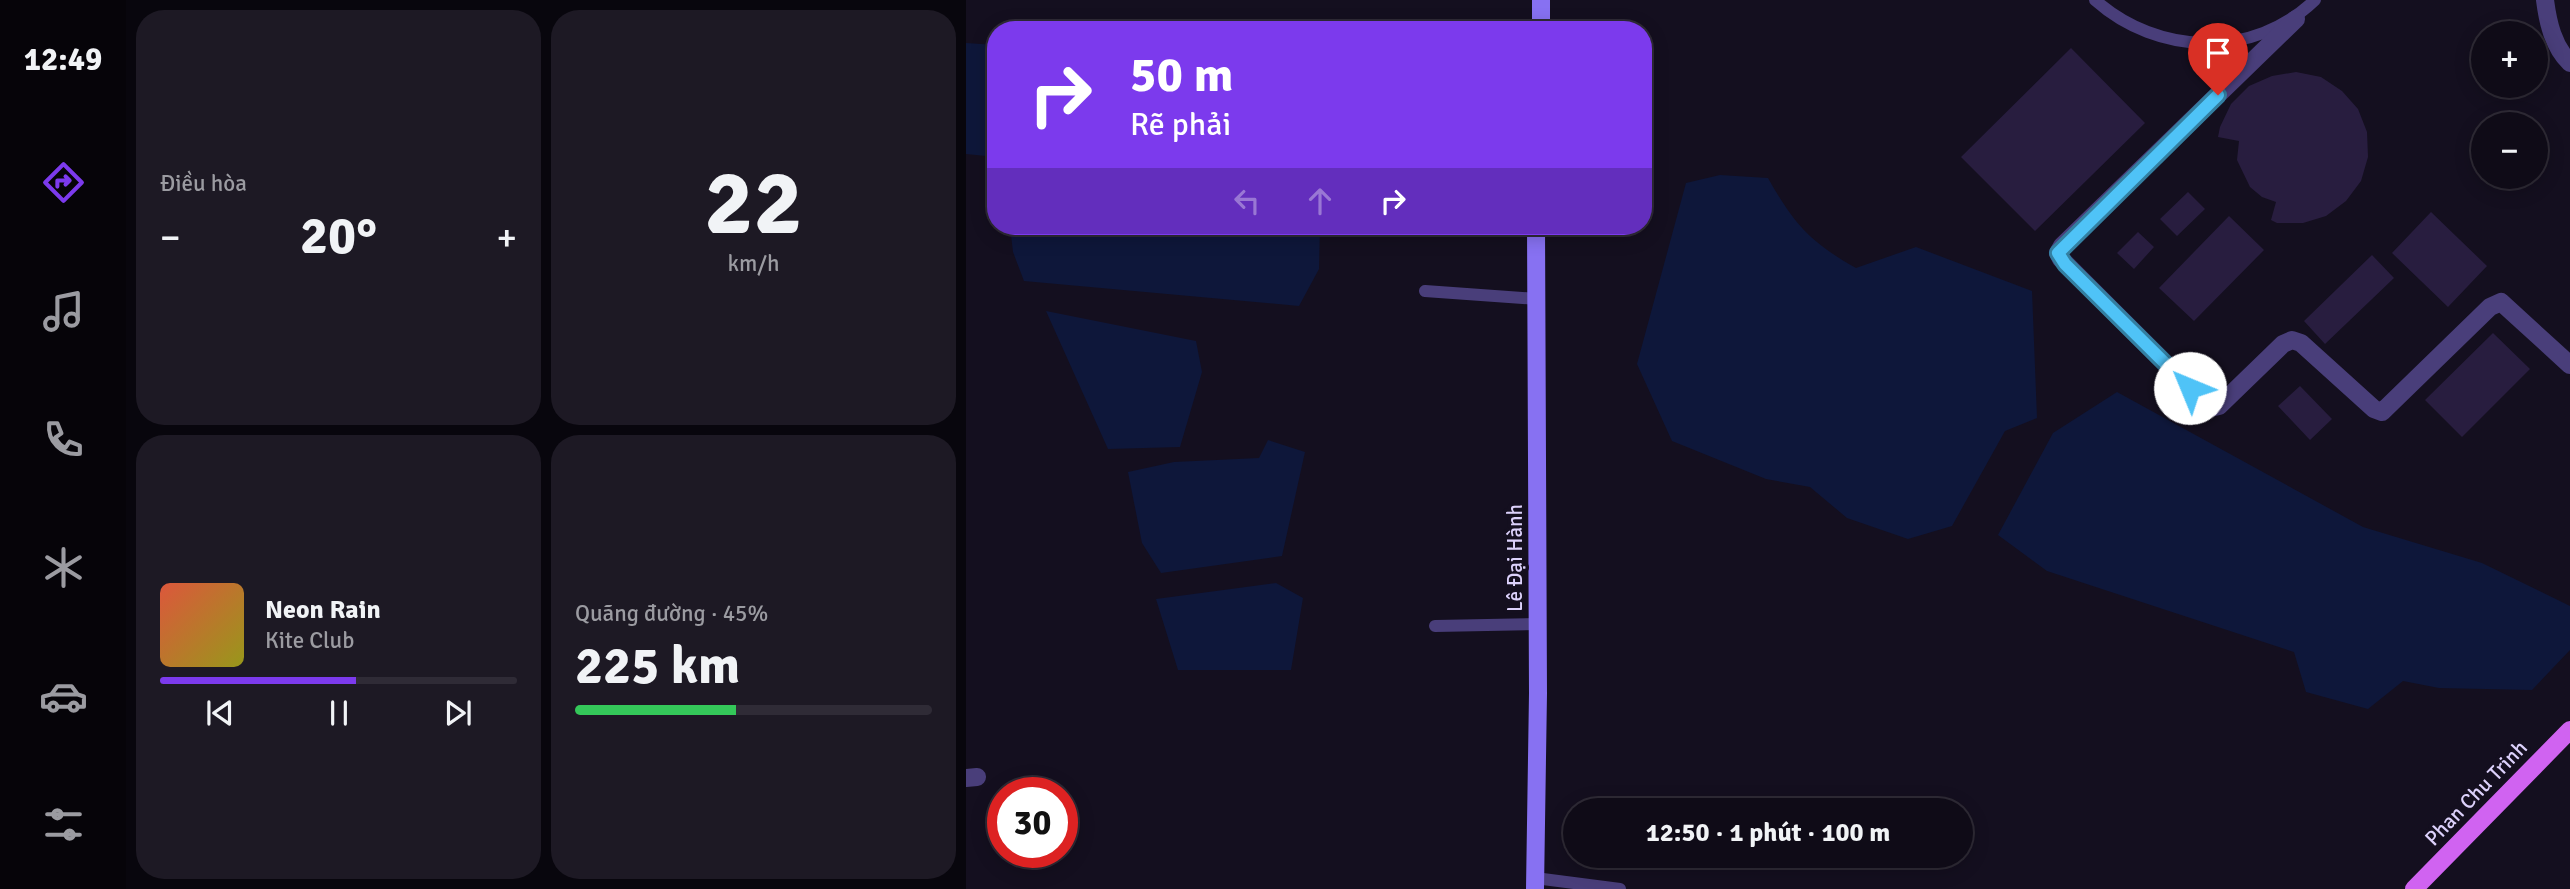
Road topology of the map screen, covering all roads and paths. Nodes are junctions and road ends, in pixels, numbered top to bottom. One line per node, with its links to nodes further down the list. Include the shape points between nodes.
1 (1541, 0): 6 (main road)
2 (2095, 0): 5 (lane, via 2128,25 2191,43 2232,42)
3 (2315, 0): 5 (lane)
4 (2545, 0): 7 (street, via 2558,48)
5 (2296, 19): 11 (street, via 2063,246 2058,253 2061,259 2210,408 2219,406 2292,340 2382,412 2490,307 2501,302)
6 (1541, 21)
7 (2570, 63)
8 (1536, 235): 10 (main road, Lê Đại Hành)
9 (1425, 291): 10 (lane)
10 (1536, 299): 12 (main road, Lê Đại Hành)
11 (2570, 365)
12 (1538, 624): 13 (lane); 15 (main road, Lê Đại Hành)
13 (1435, 626)
14 (2570, 730): 17 (main road, Phan Chu Trinh)
15 (1535, 883): 16 (lane)
16 (1620, 889)
17 (2414, 889)

